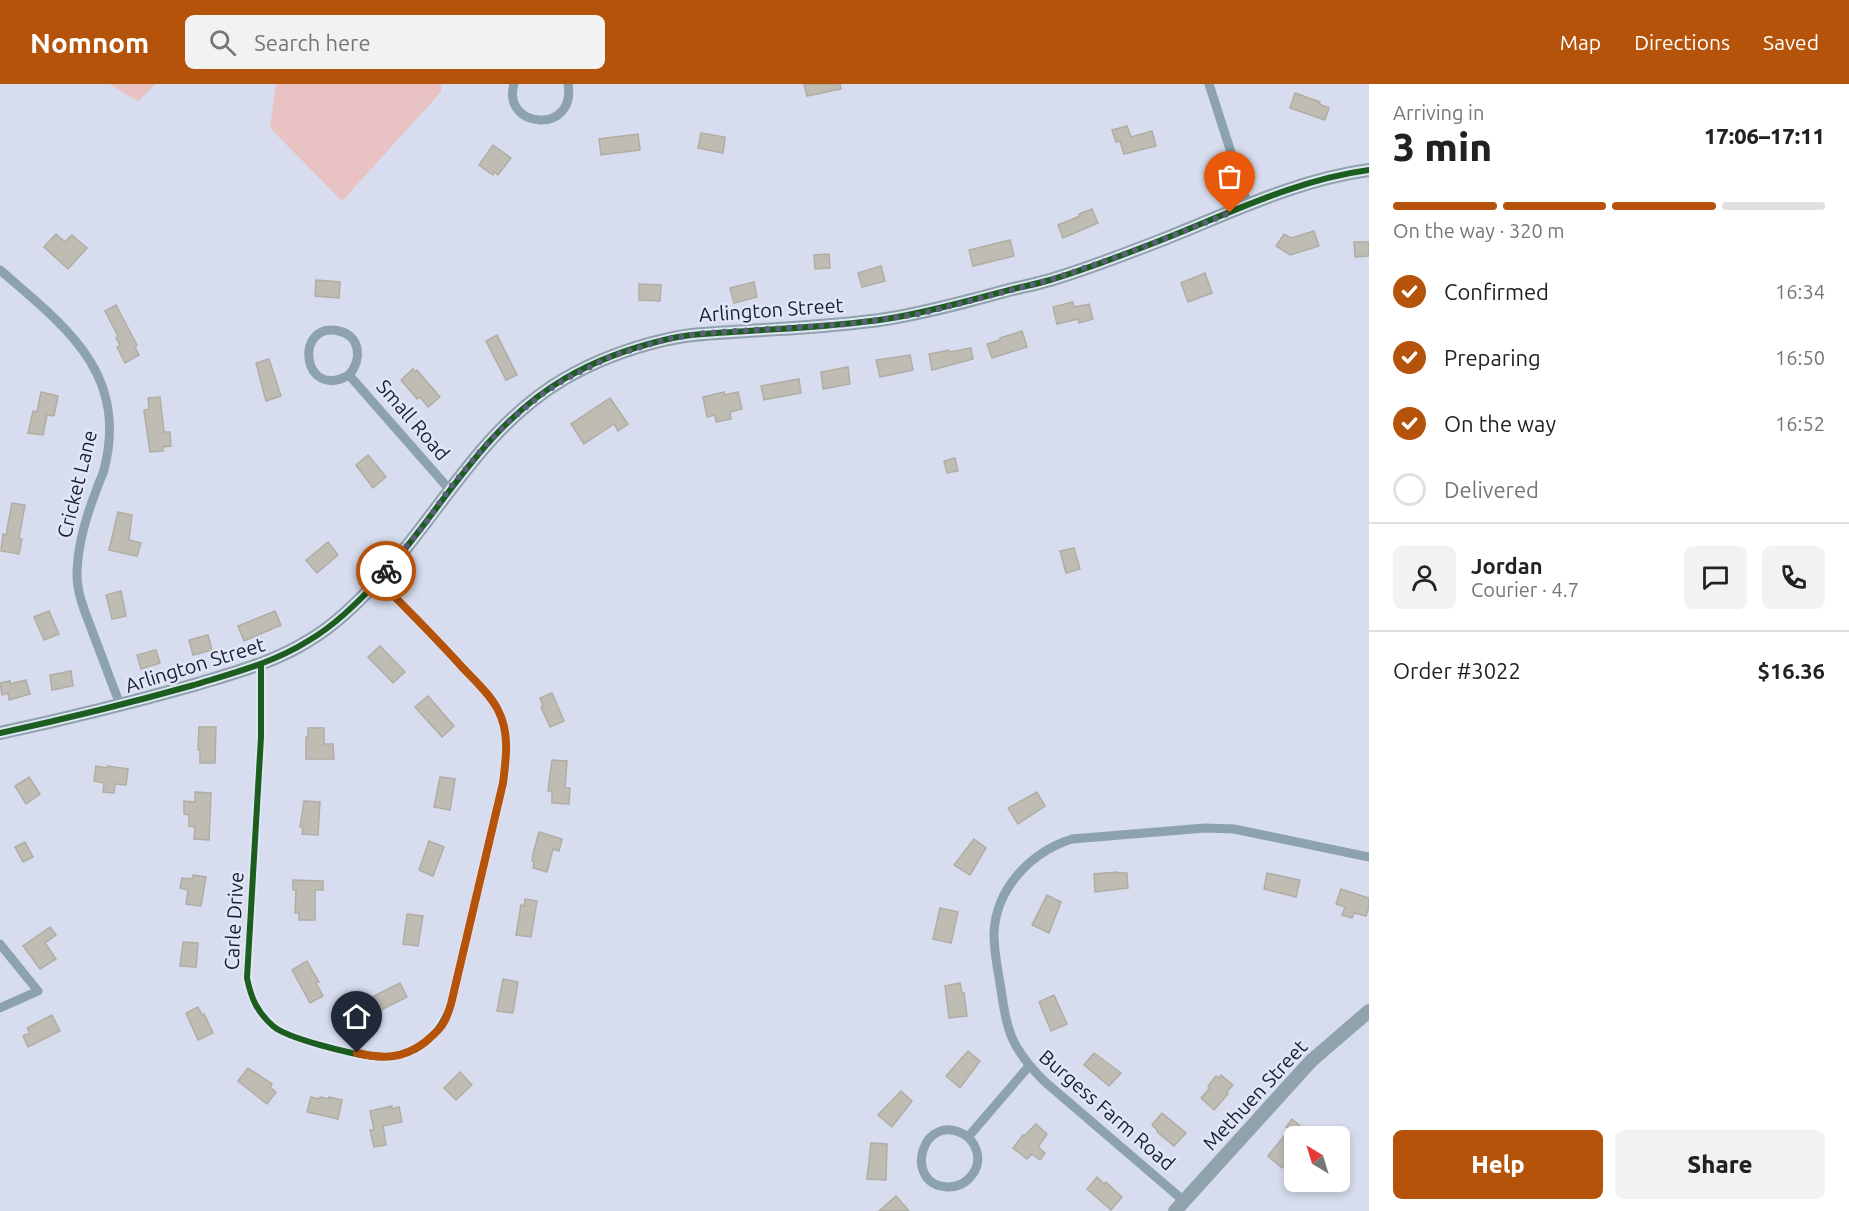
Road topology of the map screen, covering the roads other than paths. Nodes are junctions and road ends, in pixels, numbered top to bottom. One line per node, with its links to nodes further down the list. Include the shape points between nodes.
1 (513, 84): 2 (street, via 516,108 538,121 556,117 562,111)
2 (570, 84)
3 (1209, 84): 5 (street)
4 (1369, 170): 5 (street, Arlington Street, via 1316,180)
5 (1248, 205): 8 (street, Arlington Street, via 1050,280 920,314 849,324 704,333 667,339 612,356 564,380 518,413)
6 (0, 270): 11 (street, Cricket Lane, via 74,339 94,367 106,397 110,415 108,449 82,533 77,575 83,606)
7 (349, 375): 7 (street, Small Road, via 358,360 350,337 335,330 318,335 309,348 313,371 326,380); 8 (street, Small Road)
8 (449, 489): 9 (street, Arlington Street)
9 (378, 580): 10 (street, Arlington Street, via 310,640); 10 (street, Carle Drive, via 487,693 505,729 507,752 451,1004 444,1023 412,1051 375,1057 295,1038 275,1028 251,997 247,978 261,737)
10 (261, 664): 11 (street, Arlington Street)
11 (120, 704): 12 (street, Arlington Street)
12 (0, 733)
13 (1369, 857): 17 (street, Burgess Farm Road, via 1234,829 1081,837 1054,846 1026,865 1012,882 998,912 994,933 1005,1018 1017,1049)
14 (0, 944): 15 (street, via 38,991)
15 (0, 1008)
16 (1369, 1011): 19 (street, Methuen Street, via 1311,1060)
17 (1029, 1066): 18 (street); 19 (street, Burgess Farm Road)
18 (968, 1137): 18 (street, via 978,1159 971,1176 950,1187 932,1181 921,1160 929,1138 951,1130)
19 (1179, 1206)

